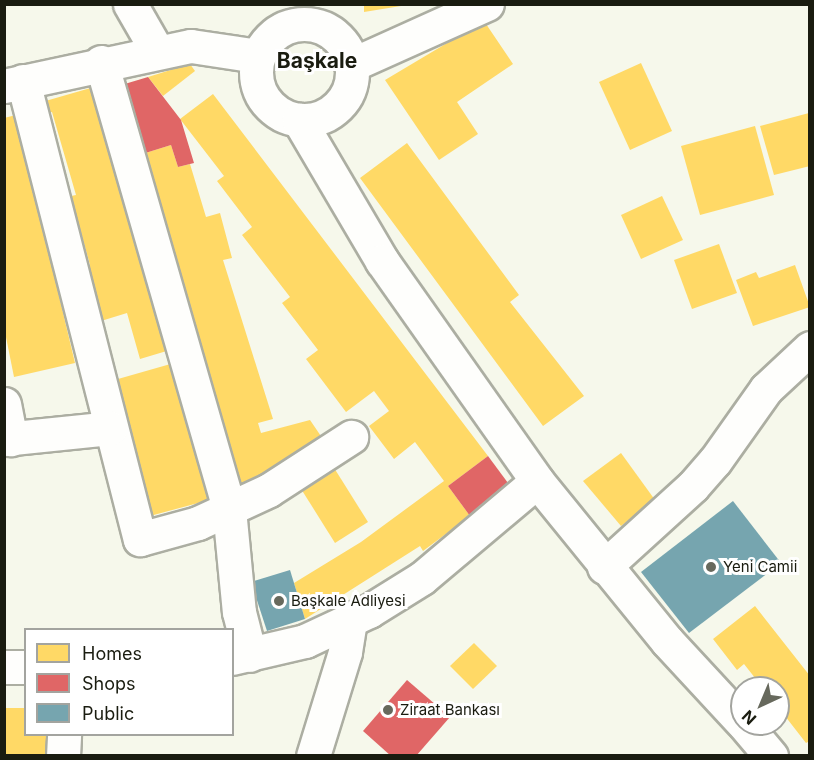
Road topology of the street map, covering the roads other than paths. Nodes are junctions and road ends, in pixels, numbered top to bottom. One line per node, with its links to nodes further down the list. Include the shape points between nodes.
1 (130, 4): 4 (street)
2 (487, 4): 7 (street)
3 (324, 16): 5 (street, via 271,36); 7 (street)
4 (157, 51): 5 (street, via 190,46); 6 (street)
5 (258, 56): 9 (street, via 255,72 261,95 277,112)
6 (101, 62): 8 (street); 16 (street)
7 (351, 65): 9 (street, via 349,89 336,108 323,117)
8 (14, 83): 12 (street)
9 (299, 120): 15 (street, via 382,261)
10 (810, 348): 17 (street, via 766,389 715,462 693,486)
11 (4, 404): 14 (street)
12 (110, 428): 14 (street); 16 (street, via 140,539 198,524)
13 (351, 437): 16 (street, via 306,469)
14 (8, 439)
15 (537, 481): 17 (street); 18 (street, via 422,578)
16 (229, 509): 19 (street)
17 (604, 567): 22 (street)
18 (350, 621): 19 (street, via 305,641); 26 (street, via 345,652)
19 (241, 656)
20 (4, 667): 21 (street)
21 (24, 667)
22 (730, 708)
23 (64, 736): 25 (street)
24 (754, 736): 27 (street)
25 (63, 756)
26 (314, 756)
27 (771, 756)

